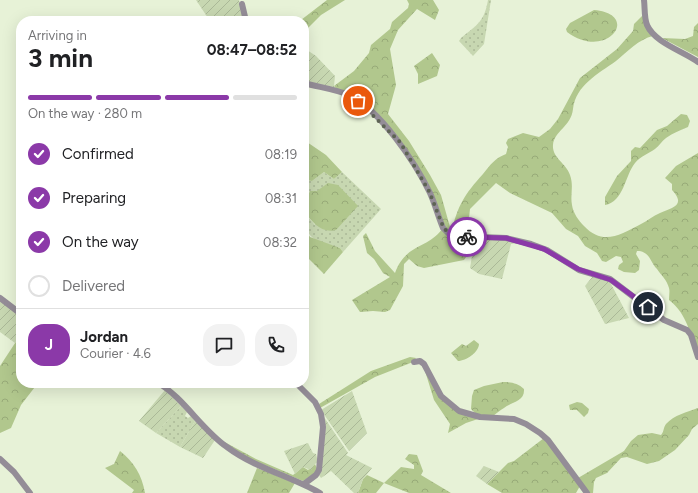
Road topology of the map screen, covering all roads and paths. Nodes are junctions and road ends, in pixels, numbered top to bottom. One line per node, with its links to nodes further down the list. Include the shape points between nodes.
1 (644, 0): 4 (street, via 646,22 650,30)
2 (242, 4): 3 (street)
3 (245, 16)
4 (698, 62)
5 (309, 84): 8 (street, via 351,96 395,136 427,187 443,228 447,232 460,236 506,238 530,244 549,251 579,270 608,278 664,320 686,329)
6 (0, 298): 7 (street)
7 (16, 310)
8 (698, 357)
9 (414, 362): 16 (street, via 424,364 441,396 459,411 480,417 514,418 538,431 548,440)
10 (163, 388): 13 (street, via 229,449 254,463)
11 (301, 388): 13 (street, via 316,404 323,422 319,470)
12 (0, 459): 14 (street)
13 (304, 484): 15 (street)
14 (30, 493)
15 (320, 493)
16 (587, 493)

